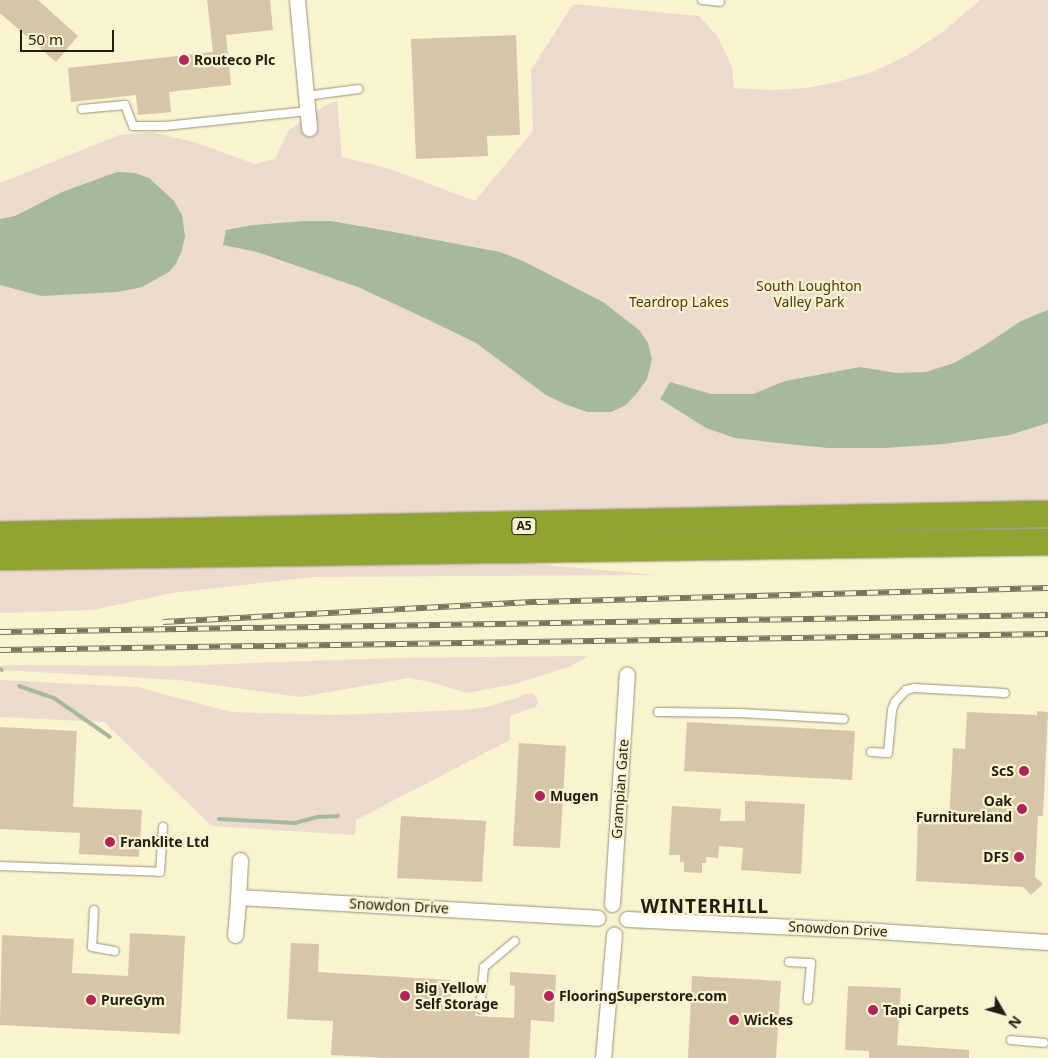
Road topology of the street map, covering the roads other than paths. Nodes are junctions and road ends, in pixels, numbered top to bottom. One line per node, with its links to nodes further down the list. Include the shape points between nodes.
1 (297, 0): 5 (street)
2 (702, 0): 3 (lane)
3 (720, 2)
4 (359, 89): 5 (lane)
5 (307, 103): 6 (lane, via 165,126 133,126 125,105); 7 (street)
6 (82, 109)
7 (309, 128)
8 (1048, 514): 9 (highway, A5)
9 (0, 535)
10 (1048, 542): 11 (highway, A5)
11 (0, 558)
12 (627, 674): 21 (street, Grampian Gate)
13 (1005, 693): 16 (lane, via 906,690 892,710 888,753)
14 (658, 712): 15 (lane)
15 (844, 719)
16 (871, 752)
17 (163, 827): 19 (lane, via 160,872)
18 (240, 860): 20 (street)
19 (0, 866)
20 (238, 896): 23 (street, Snowdon Drive); 26 (street)
21 (612, 904): 23 (street, via 603,906); 24 (street, via 624,910)
22 (94, 910): 29 (lane, via 92,947)
23 (597, 918): 25 (street, via 600,929)
24 (627, 919): 25 (street, via 620,931); 28 (street, Snowdon Drive)
25 (614, 934): 35 (street)
26 (235, 935)
27 (515, 941): 32 (lane, via 484,967)
28 (1048, 942)
29 (115, 951)
30 (789, 962): 31 (lane, via 811,963)
31 (808, 1000)
32 (480, 1009)
33 (1011, 1040): 34 (lane)
34 (1044, 1043)
35 (603, 1058)

